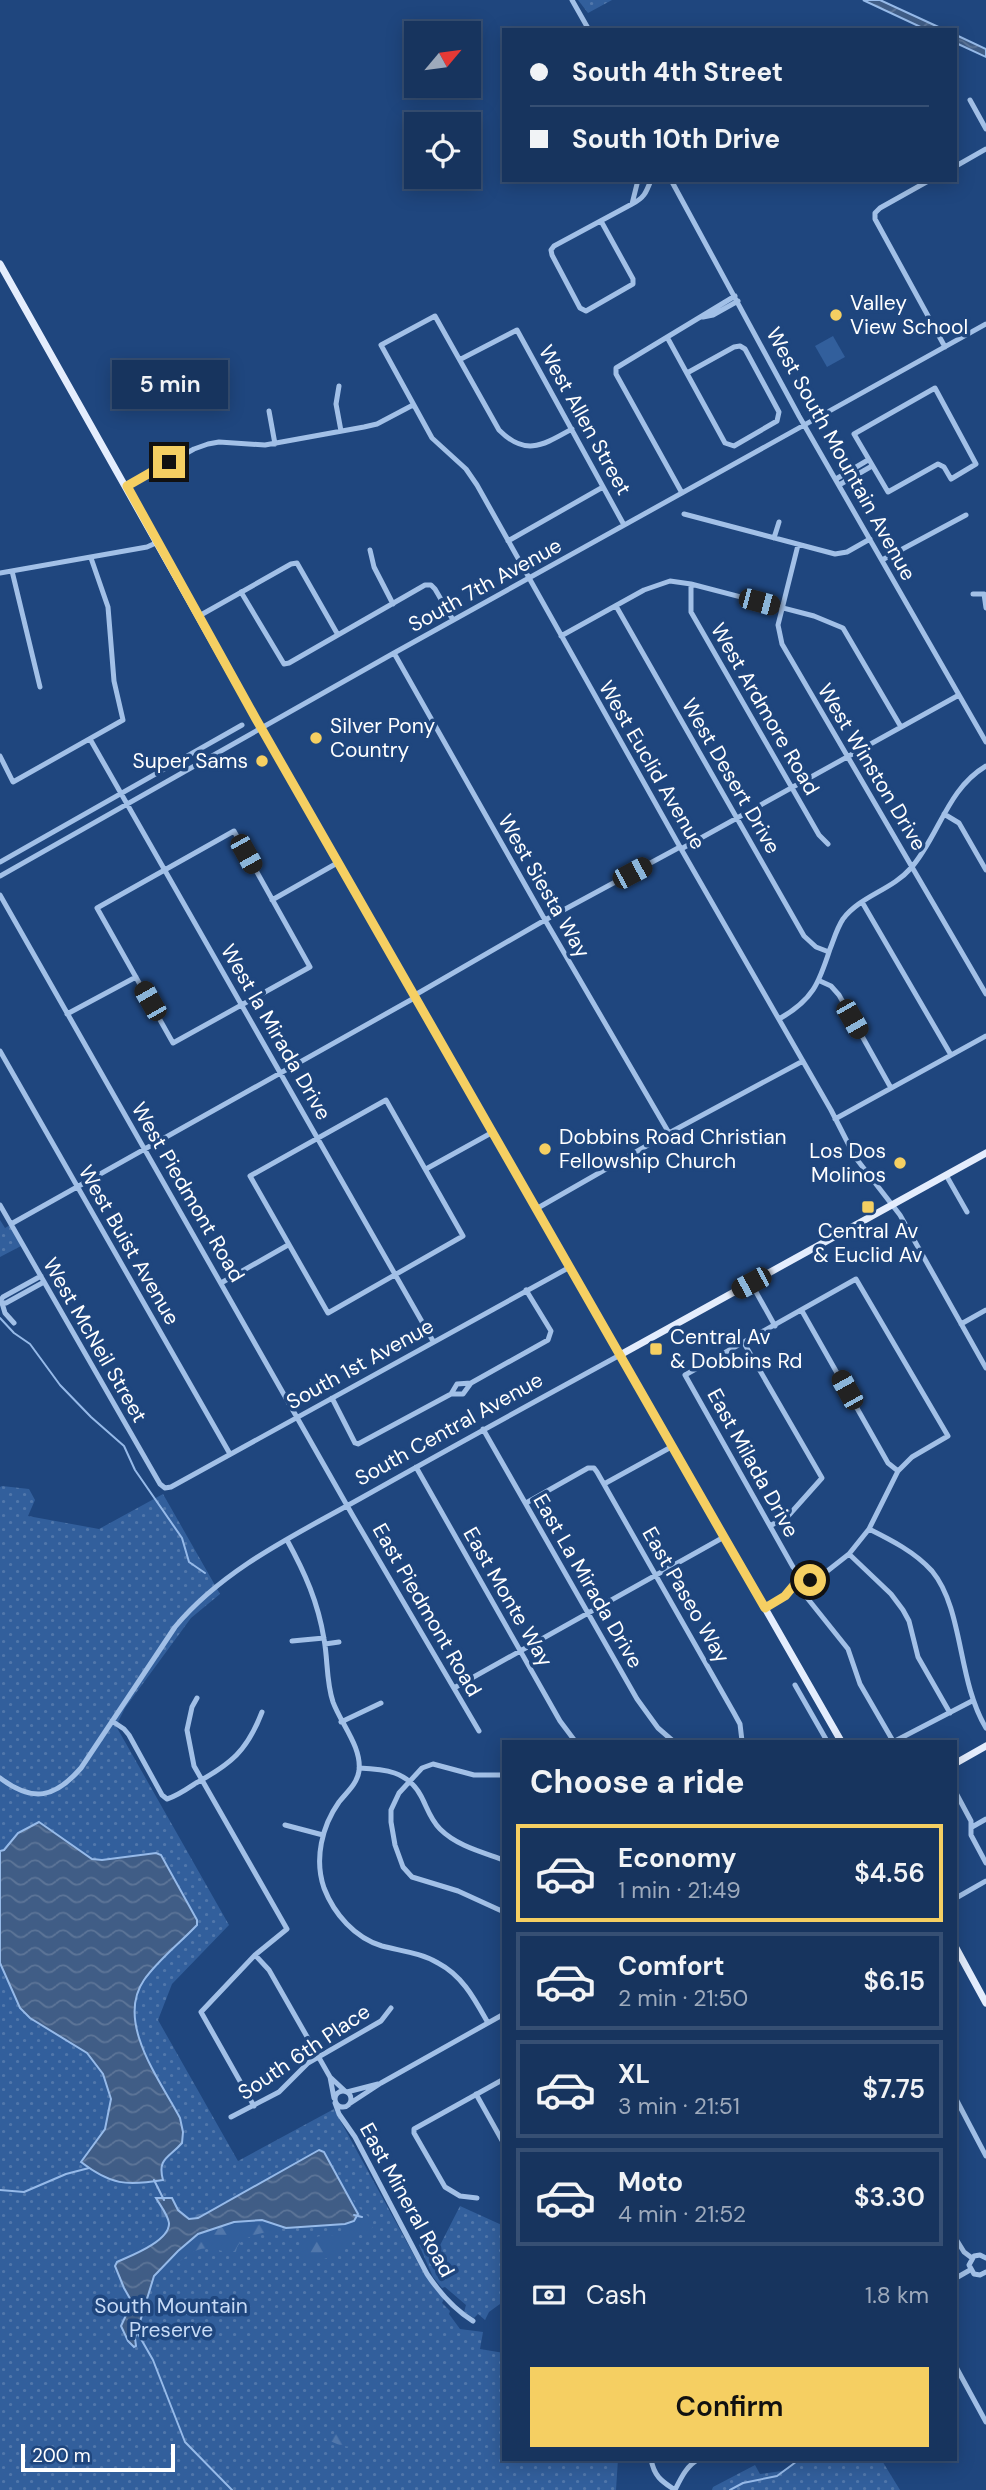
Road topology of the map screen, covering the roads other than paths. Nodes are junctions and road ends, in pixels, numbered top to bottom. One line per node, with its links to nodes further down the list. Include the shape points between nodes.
1 (572, 0): 2 (street)
2 (588, 28)
3 (970, 100): 4 (street)
4 (986, 130)
5 (986, 149): 6 (street)
6 (957, 165)
7 (638, 182): 11 (street)
8 (650, 182): 11 (street, via 646,195)
9 (672, 182): 14 (street, West South Mountain Avenue)
10 (927, 182): 17 (street, via 875,213 875,219)
11 (632, 204): 12 (street)
12 (601, 221): 12 (street, via 551,250 583,310 588,311 633,284)
13 (0, 264): 29 (main road)
14 (736, 299): 16 (street); 23 (street, West South Mountain Avenue)
15 (986, 324): 17 (street, South 7th Avenue)
16 (667, 337): 19 (street); 31 (street, via 615,368)
17 (945, 347): 23 (street, South 7th Avenue)
18 (461, 359): 21 (street, West Euclid Avenue, via 435,316 381,345); 24 (street, via 499,430 515,444 537,446); 24 (street, West Allen Street, via 517,330)
19 (687, 373): 19 (street, via 729,446 780,418 740,346)
20 (339, 386): 25 (street, via 336,404)
21 (414, 405): 25 (street, via 377,424); 38 (street, West Euclid Avenue, via 432,438 471,476)
22 (269, 411): 26 (street)
23 (804, 424): 28 (street, West South Mountain Avenue); 31 (street, South 7th Avenue)
24 (572, 429): 30 (street, West Allen Street)
25 (341, 431): 26 (street)
26 (275, 444): 29 (street, via 219,442 201,446)
27 (870, 463): 27 (street, via 888,492 941,464 951,479 976,464 935,388 854,434); 28 (street)
28 (837, 482): 37 (street, West South Mountain Avenue)
29 (127, 486): 39 (main road)
30 (603, 487): 35 (street, West Allen Street); 38 (street)
31 (682, 493): 35 (street, South 7th Avenue)
32 (684, 514): 36 (street)
33 (965, 515): 43 (street)
34 (779, 522): 36 (street)
35 (624, 525): 46 (street, South 7th Avenue)
36 (774, 538): 40 (street)
37 (870, 540): 40 (street, via 838,554); 43 (street, West South Mountain Avenue)
38 (508, 541): 46 (street, West Euclid Avenue)
39 (158, 542): 42 (street); 55 (main road)
40 (798, 545): 53 (street, West Winston Drive)
41 (370, 550): 51 (street)
42 (91, 558): 44 (street); 65 (street, via 108,607 114,681 123,720)
43 (882, 561): 61 (street, West South Mountain Avenue)
44 (12, 570): 45 (street); 60 (street)
45 (0, 573)
46 (528, 579): 56 (street, South 7th Avenue); 58 (street, West Euclid Avenue)
47 (691, 584): 52 (street, via 661,582); 53 (street); 70 (street, West Ardmore Road, via 691,612)
48 (241, 592): 55 (street); 57 (street, via 284,664); 57 (street, via 297,563)
49 (985, 592): 50 (street); 54 (street)
50 (973, 594)
51 (393, 604): 56 (street, via 431,584); 57 (street)
52 (615, 606): 58 (street); 74 (street, West Desert Drive)
53 (781, 608): 64 (street, via 844,628); 68 (street, West Winston Drive, via 782,644)
54 (986, 608)
55 (199, 616): 63 (main road)
56 (453, 620): 59 (street, South 7th Avenue)
57 (338, 635)
58 (561, 636): 76 (street, West Euclid Avenue)
59 (394, 653): 63 (street, South 7th Avenue); 86 (street, West Siesta Way)
60 (40, 687)
61 (959, 695): 64 (street); 66 (street, West South Mountain Avenue)
62 (242, 725): 71 (street)
63 (261, 727): 72 (street, South 7th Avenue); 78 (main road)
64 (901, 727): 68 (street)
65 (90, 739): 67 (street, via 13,782); 71 (street, West la Mirada Drive)
66 (986, 742)
67 (0, 756)
68 (847, 758): 70 (street); 79 (street, West Winston Drive)
69 (986, 766): 73 (street, via 969,778)
70 (792, 788): 74 (street); 75 (street, West Ardmore Road)
71 (121, 793): 72 (street, West la Mirada Drive); 77 (street)
72 (128, 805): 80 (street, West la Mirada Drive); 82 (street, South 7th Avenue)
73 (944, 814): 79 (street); 81 (street, via 958,823)
74 (737, 818): 76 (street); 87 (street, West Desert Drive, via 804,936)
75 (828, 844)
76 (681, 848): 86 (street); 94 (street, West Euclid Avenue)
77 (0, 862)
78 (339, 862): 84 (street); 91 (main road)
79 (913, 866): 85 (street); 90 (street, West Winston Drive)
80 (165, 870): 84 (street, via 234,831); 88 (street, via 96,908); 92 (street, West la Mirada Drive)
81 (986, 870)
82 (0, 876)
83 (0, 895): 93 (street, West Piedmont Road)
84 (272, 900): 92 (street, via 310,967)
85 (862, 902): 87 (street, via 844,918); 97 (street)
86 (545, 920): 91 (street); 103 (street, West Siesta Way)
87 (829, 952): 89 (street)
88 (136, 977): 92 (street, via 173,1043); 93 (street)
89 (820, 981): 94 (street, via 801,1006); 100 (street, via 839,995)
90 (986, 994)
91 (415, 996): 99 (street); 102 (main road)
92 (242, 1005): 99 (street, West la Mirada Drive)
93 (67, 1014): 105 (street, West Piedmont Road)
94 (779, 1019): 98 (street, West Euclid Avenue)
95 (986, 1036): 97 (street)
96 (0, 1051): 109 (street, West Buist Avenue)
97 (951, 1055): 100 (street)
98 (803, 1061): 101 (street, West Euclid Avenue); 103 (street)
99 (280, 1073): 104 (street, West la Mirada Drive); 105 (street)
100 (891, 1088): 101 (street)
101 (835, 1119): 111 (street, West Euclid Avenue, via 863,1169)
102 (493, 1132): 107 (street); 112 (main road)
103 (669, 1133): 112 (street)
104 (318, 1138): 107 (street, via 386,1100); 115 (street, via 250,1176); 117 (street, West la Mirada Drive)
105 (145, 1149): 109 (street); 119 (street, West Piedmont Road)
106 (986, 1153): 108 (main road, South Central Avenue)
107 (426, 1169): 117 (street, via 463,1236)
108 (946, 1175): 111 (main road, South Central Avenue); 113 (street)
109 (77, 1187): 114 (street); 138 (street, West Buist Avenue)
110 (0, 1205): 114 (street, West McNeil Street)
111 (892, 1205): 120 (main road, South Central Avenue); 126 (street, West Euclid Avenue)
112 (537, 1209): 116 (main road)
113 (967, 1212)
114 (10, 1224): 118 (street, West McNeil Street)
115 (288, 1245): 117 (street, via 328,1313); 119 (street)
116 (570, 1267): 121 (street, South 1st Avenue); 130 (main road)
117 (396, 1274): 128 (street, West la Mirada Drive)
118 (42, 1279): 122 (street); 142 (street, West McNeil Street)
119 (221, 1283): 135 (street, West Piedmont Road)
120 (751, 1283): 127 (street); 130 (main road, South Central Avenue)
121 (526, 1290): 128 (street, South 1st Avenue); 132 (street, via 551,1331 548,1340)
122 (0, 1302): 125 (street)
123 (986, 1310): 126 (street)
124 (802, 1311): 127 (street); 140 (street, via 888,1463); 140 (street, via 856,1279 947,1436)
125 (14, 1323)
126 (961, 1324): 131 (street, West Euclid Avenue)
127 (775, 1326): 129 (street)
128 (433, 1341): 134 (street, South 1st Avenue)
129 (744, 1343): 145 (street, via 821,1478 789,1515); 145 (street, East Milada Drive, via 685,1375)
130 (620, 1355): 136 (street, South Central Avenue); 137 (main road)
131 (986, 1368)
132 (471, 1383): 133 (street, via 463,1394); 133 (street, via 457,1384)
133 (451, 1394): 134 (street, via 363,1443 355,1443)
134 (332, 1398): 135 (street, South 1st Avenue)
135 (298, 1417): 138 (street, South 1st Avenue); 144 (street, West Piedmont Road)
136 (483, 1429): 139 (street, South Central Avenue); 143 (street, East La Mirada Drive)
137 (673, 1446): 141 (street); 147 (main road)
138 (230, 1454): 142 (street, South 1st Avenue)
139 (416, 1467): 144 (street, South Central Avenue); 164 (street, East Monte Way)
140 (898, 1471): 146 (street)
141 (604, 1484): 143 (street, East Paseo Way, via 594,1468 588,1468); 151 (street, East Paseo Way)
142 (165, 1488)
143 (526, 1503): 160 (street, East La Mirada Drive)
144 (348, 1505): 148 (street, South Central Avenue); 166 (street, East Piedmont Road)
145 (770, 1526): 150 (street, East Milada Drive)
146 (869, 1529): 149 (street); 170 (street, via 919,1559 942,1587 951,1607)
147 (724, 1537): 151 (street); 159 (main road)
148 (287, 1540): 162 (street, via 313,1590); 174 (street, South Central Avenue, via 242,1566 191,1608)
149 (849, 1554): 152 (street); 173 (street, via 903,1610 918,1657)
150 (793, 1567): 153 (street, East Milada Drive); 154 (street, East Milada Drive)
151 (656, 1575): 160 (street); 180 (street, East Paseo Way, via 740,1724)
152 (821, 1576): 153 (street); 155 (street)
153 (805, 1577): 154 (street); 155 (street, via 811,1581)
154 (796, 1583): 156 (street); 157 (street)
155 (811, 1589): 156 (street); 158 (street)
156 (803, 1593): 157 (street); 158 (street)
157 (785, 1596): 159 (street)
158 (815, 1607): 183 (street, via 848,1649 860,1684)
159 (765, 1608): 167 (main road)
160 (588, 1613): 164 (street); 179 (street, East La Mirada Drive, via 645,1712)
161 (292, 1641): 162 (street)
162 (325, 1641): 163 (street); 175 (street, via 328,1684)
163 (339, 1642)
164 (520, 1651): 166 (street); 178 (street, East Monte Way)
165 (795, 1685): 169 (street)
166 (454, 1688): 177 (street, East Piedmont Road)
167 (813, 1692): 169 (street); 182 (main road)
168 (197, 1698): 190 (street, via 187,1730)
169 (802, 1698): 181 (street)
170 (972, 1701): 173 (street); 176 (street)
171 (381, 1703): 175 (street)
172 (262, 1712): 190 (street, via 241,1752)
173 (950, 1713): 184 (street)
174 (112, 1721): 189 (street, South Central Avenue, via 81,1768 59,1790 26,1793); 190 (street, via 129,1735 167,1799)
175 (341, 1722): 187 (street, via 359,1756)
176 (986, 1728)
177 (479, 1731)
178 (574, 1740)
179 (672, 1740)
180 (742, 1740)
181 (826, 1740)
182 (840, 1740)
183 (893, 1740)
184 (896, 1740)
185 (986, 1746): 186 (main road)
186 (957, 1762)
187 (359, 1768): 191 (street, via 395,1772); 196 (street, via 354,1785 330,1816)
188 (502, 1775): 191 (street, via 474,1776 433,1765 422,1768)
189 (0, 1778)
190 (202, 1780): 203 (street, via 287,1929)
191 (410, 1782): 197 (street, via 444,1833); 201 (street, via 391,1810 403,1867 412,1877)
192 (957, 1795): 195 (street)
193 (986, 1819): 195 (street)
194 (285, 1825): 196 (street)
195 (972, 1827): 198 (street, via 971,1835)
196 (323, 1835): 207 (street, via 323,1885 345,1922 373,1942 429,1958 449,1970 469,1990)
197 (502, 1859)
198 (986, 1863)
199 (986, 1881): 200 (street)
200 (957, 1897)
201 (502, 1911)
202 (957, 1950): 204 (main road)
203 (256, 1955): 208 (street, East Mineral Road); 216 (street, via 201,2012)
204 (986, 2003)
205 (391, 2008): 208 (street, South 6th Place, via 381,2021)
206 (502, 2015): 207 (street)
207 (488, 2023): 211 (street)
208 (318, 2056): 209 (street, East Mineral Road); 216 (street, South 6th Place, via 279,2092)
209 (330, 2077): 212 (street, East Mineral Road); 214 (street, East Mineral Road)
210 (502, 2080): 213 (street)
211 (381, 2083): 212 (street); 217 (street)
212 (346, 2091): 214 (street, via 338,2092); 217 (street, East Mineral Road, via 351,2097)
213 (476, 2094): 220 (street); 222 (street, via 414,2133 445,2187 460,2196)
214 (335, 2101): 217 (street); 219 (street, East Mineral Road)
215 (957, 2101): 221 (street)
216 (254, 2106): 218 (street, South 6th Place)
217 (347, 2106): 219 (street, East Mineral Road)
218 (230, 2117)
219 (344, 2121): 229 (street, East Mineral Road, via 427,2274 461,2314)
220 (502, 2140)
221 (986, 2156)
222 (477, 2198)
223 (957, 2241): 224 (street)
224 (972, 2258): 225 (street); 226 (street)
225 (986, 2258)
226 (970, 2270): 227 (street); 228 (street)
227 (986, 2274)
228 (957, 2277)
229 (473, 2321)
230 (957, 2369): 231 (street)
231 (986, 2422)
232 (651, 2461): 234 (street, via 660,2481)
233 (694, 2461): 234 (street)
234 (675, 2490)

